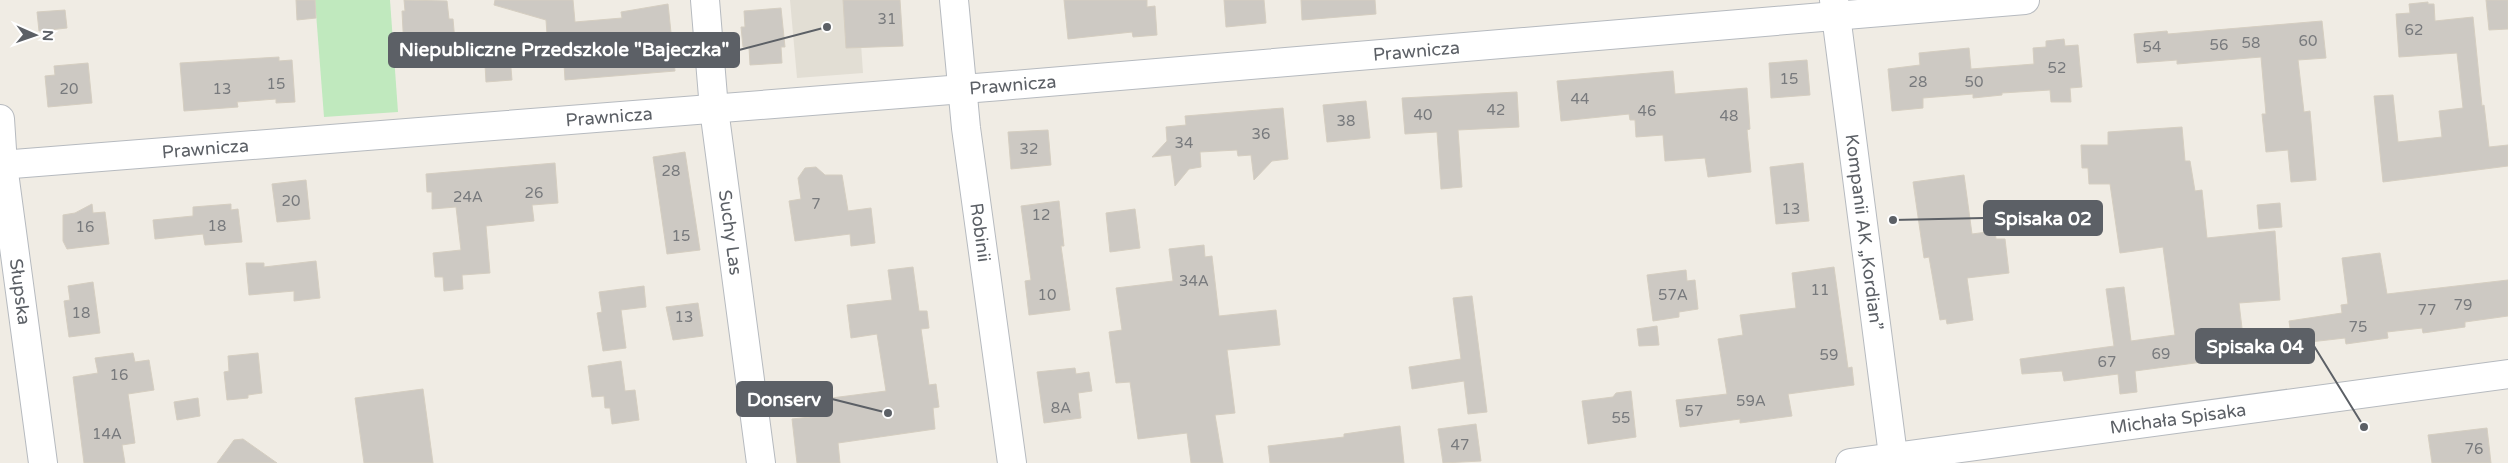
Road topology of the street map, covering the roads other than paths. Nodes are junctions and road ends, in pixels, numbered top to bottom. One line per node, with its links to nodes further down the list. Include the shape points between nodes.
1 (705, 0): 6 (street, Suchy Las)
2 (954, 0): 5 (street, Robinii)
3 (2025, 0): 4 (street, Prawnicza)
4 (1835, 8): 5 (street, Prawnicza); 10 (street, Kompanii AK „Kordian”)
5 (962, 88): 6 (street, Prawnicza); 13 (street, Robinii)
6 (714, 109): 8 (street, Prawnicza); 12 (street, Suchy Las)
7 (0, 119): 8 (street, Słupska)
8 (2, 165): 11 (street, Słupska)
9 (2508, 374): 10 (street, Michała Spisaka)
10 (1894, 460): 14 (street, Michała Spisaka)
11 (43, 463)
12 (761, 463)
13 (1012, 463)
14 (1850, 463)

